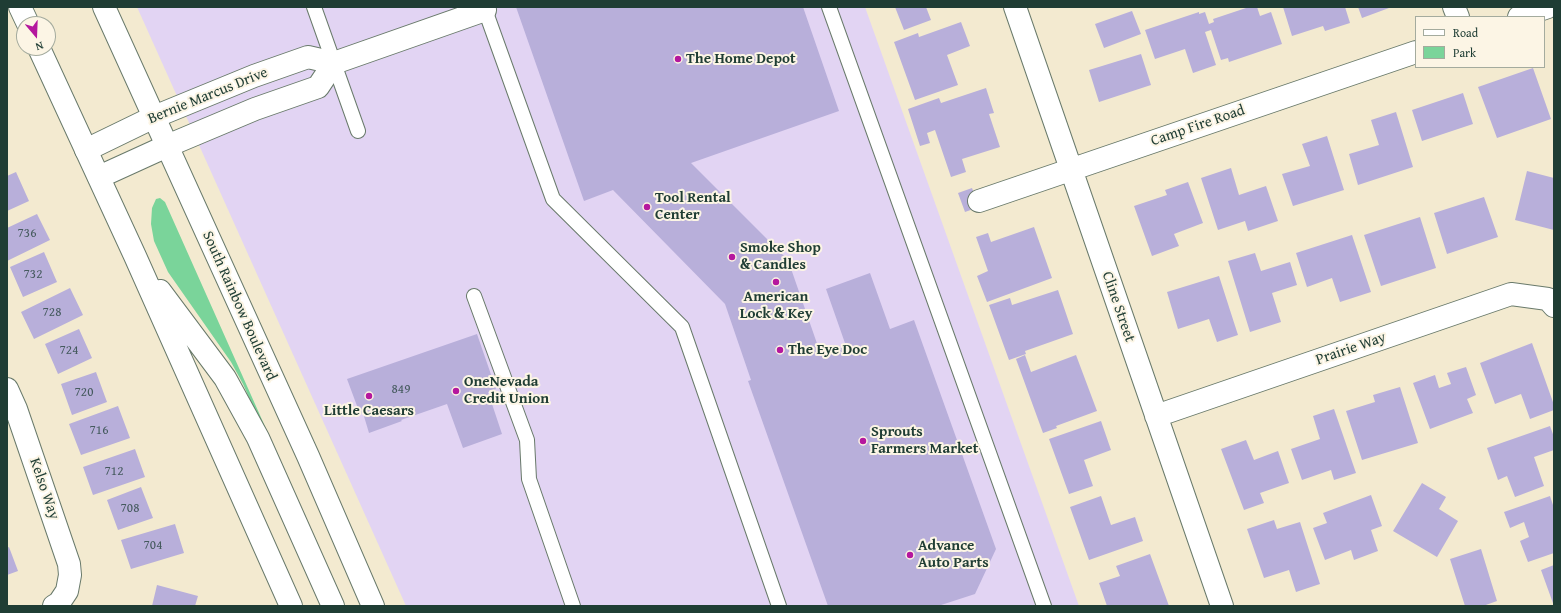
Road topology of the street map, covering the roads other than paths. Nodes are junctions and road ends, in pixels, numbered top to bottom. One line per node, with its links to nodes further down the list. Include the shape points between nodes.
1 (104, 7): 11 (street, South Rainbow Boulevard)
2 (314, 7): 10 (lane)
3 (829, 7): 29 (lane)
4 (1015, 7): 15 (street, Cline Street)
5 (1548, 7): 7 (street)
6 (485, 9): 10 (street); 28 (lane, via 553,199 682,327)
7 (1522, 16)
8 (1415, 52): 15 (street, Camp Fire Road)
9 (43, 56): 14 (street)
10 (334, 63): 11 (street, Bernie Marcus Drive, via 308,58 254,76); 12 (lane); 13 (street, Bernie Marcus Drive, via 318,87 255,109)
11 (154, 117): 13 (street, South Rainbow Boulevard); 14 (street, Bernie Marcus Drive)
12 (358, 131)
13 (167, 146): 16 (street, Bernie Marcus Drive); 26 (street, South Rainbow Boulevard)
14 (86, 150): 16 (street)
15 (1071, 170): 17 (street, Camp Fire Road); 22 (street, Cline Street)
16 (98, 177): 18 (street)
17 (979, 201)
18 (135, 256): 24 (street); 25 (street, via 224,378 258,438)
19 (474, 296): 27 (lane, via 527,440 529,479)
20 (1551, 302): 22 (street, Prairie Way, via 1511,294)
21 (7, 389): 23 (street, Kelso Way, via 66,552 70,575)
22 (1156, 416): 30 (street, Cline Street)
23 (61, 598)
24 (291, 606)
25 (333, 606)
26 (373, 606)
27 (573, 606)
28 (779, 606)
29 (1044, 606)
30 (1222, 606)

